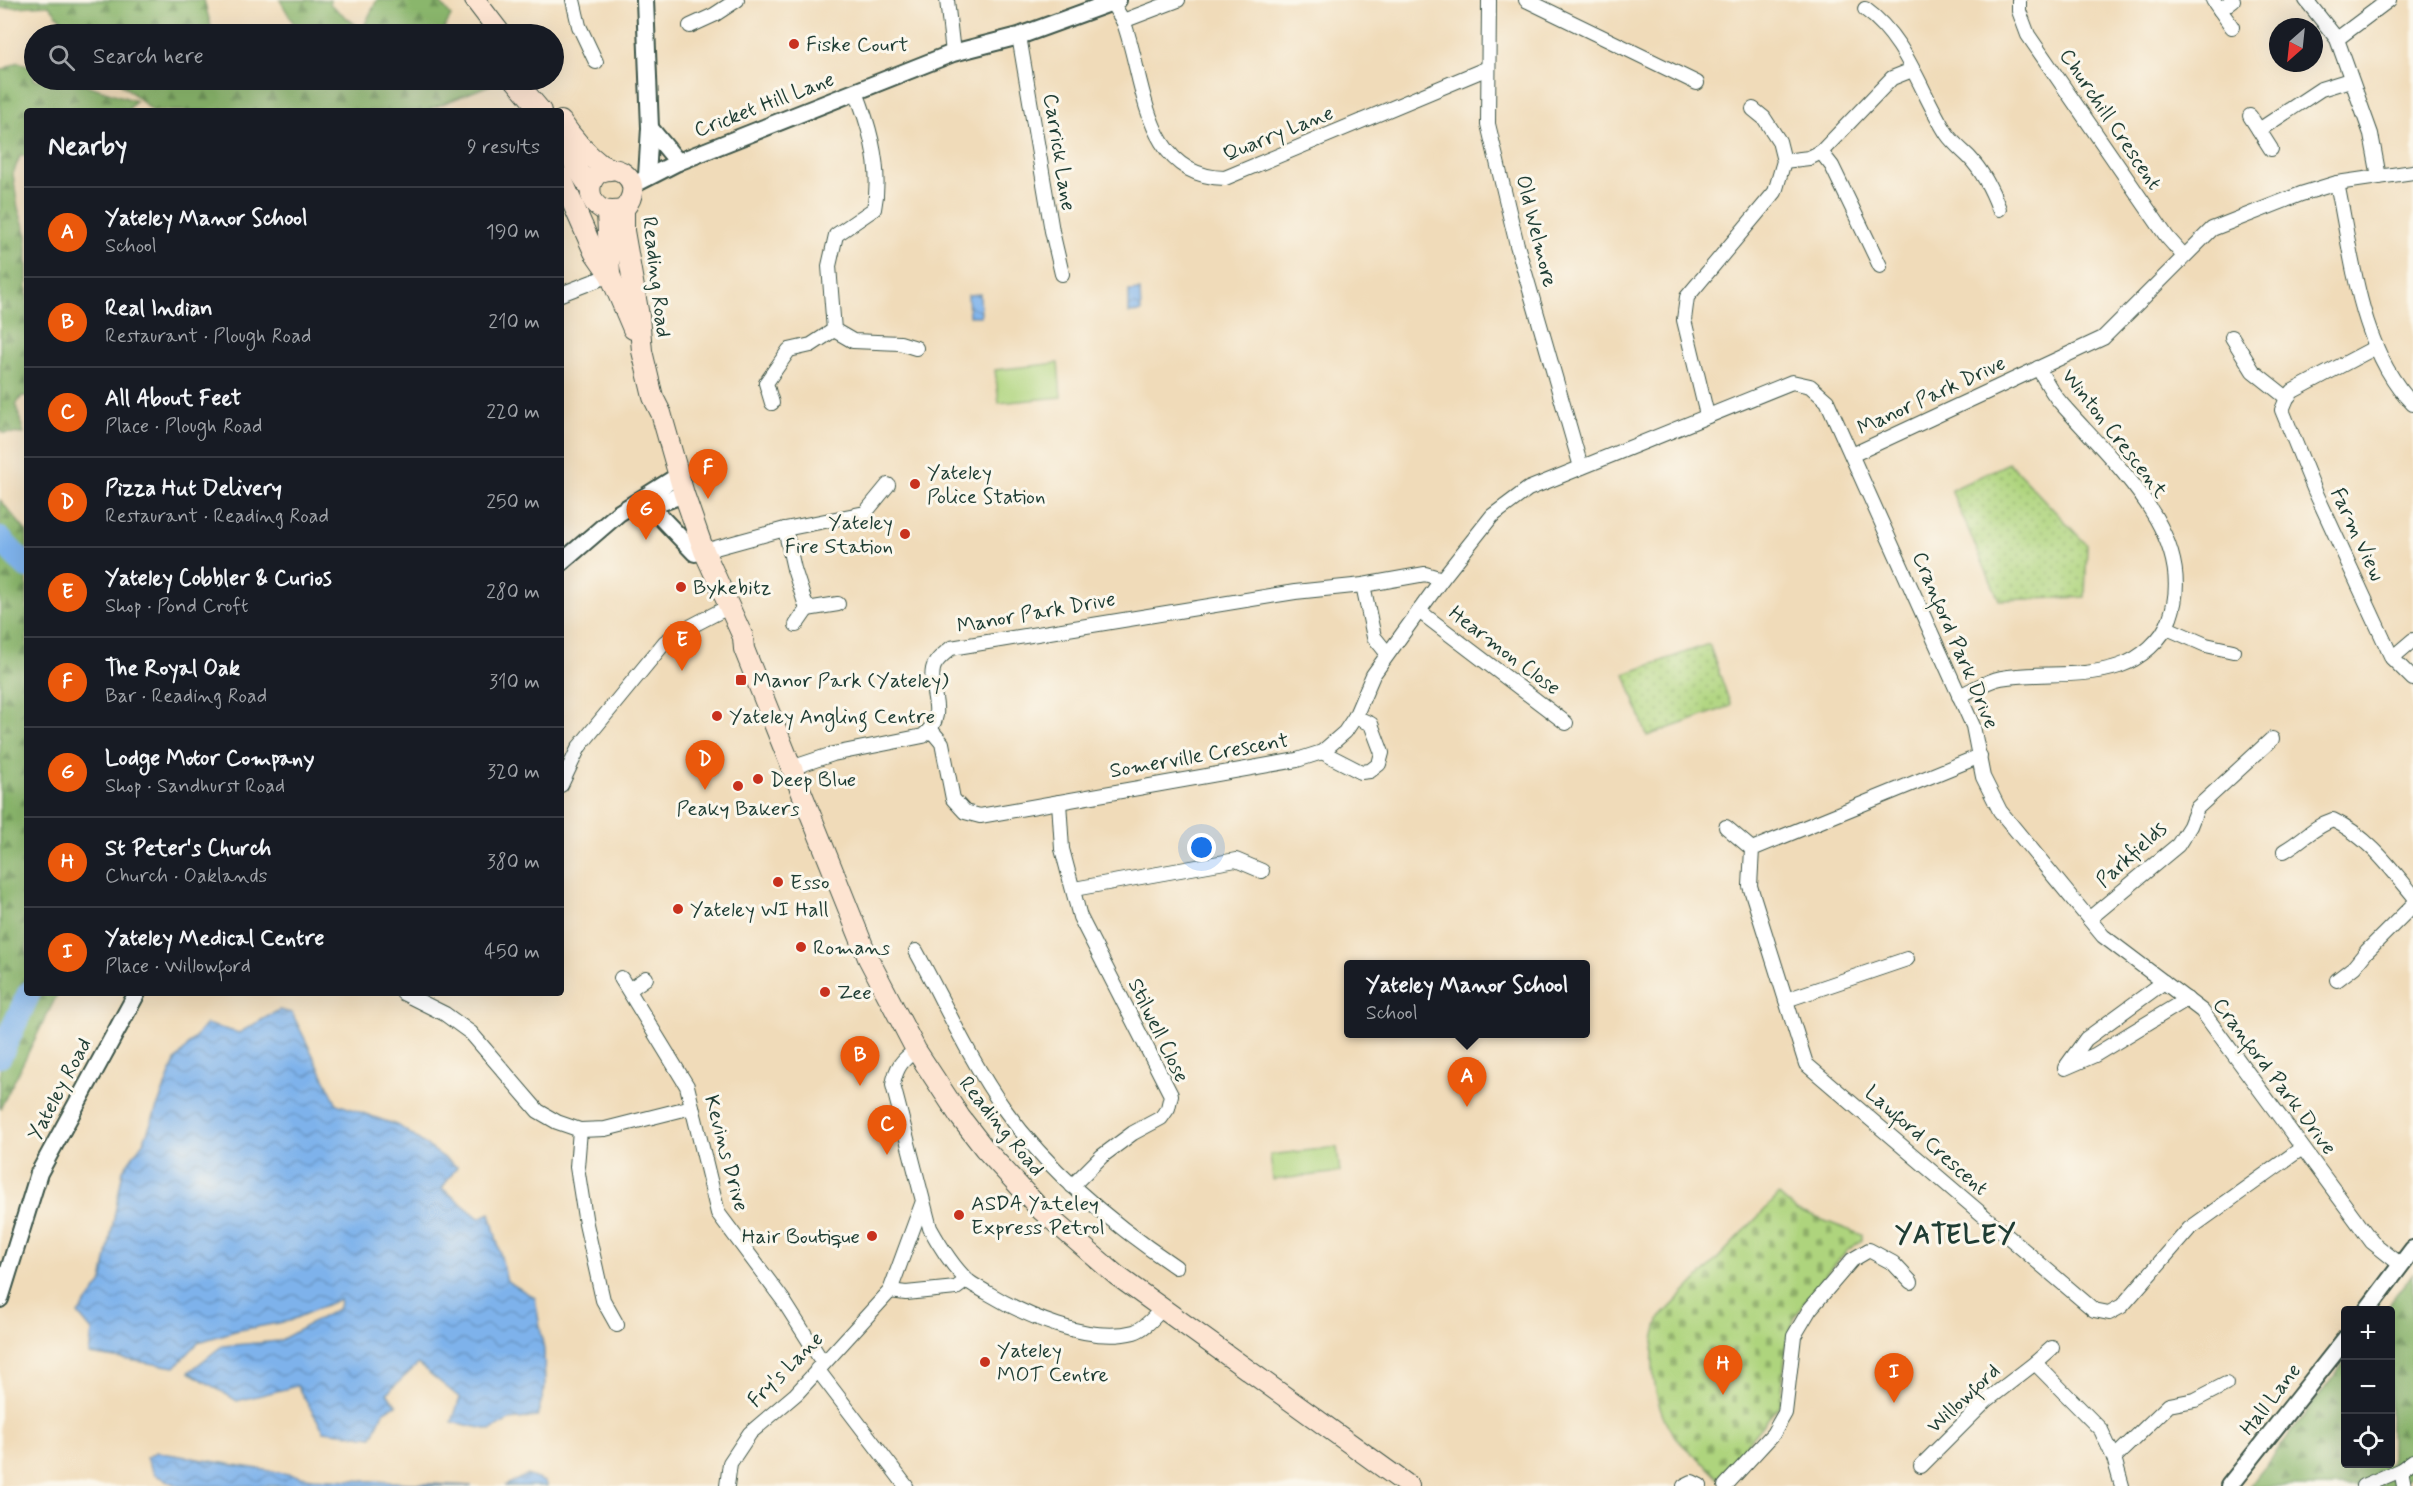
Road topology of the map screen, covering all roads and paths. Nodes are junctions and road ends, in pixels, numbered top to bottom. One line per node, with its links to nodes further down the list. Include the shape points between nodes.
1 (475, 0): 16 (main road)
2 (573, 0): 25 (street, via 579,26)
3 (645, 0): 40 (street)
4 (737, 0): 20 (street)
5 (948, 0): 24 (street)
6 (1178, 0): 17 (street)
7 (1489, 0): 26 (street, Old Welmore)
8 (1526, 0): 29 (street)
9 (2019, 0): 56 (street, Churchill Crescent, via 2028,35 2135,193)
10 (2233, 0): 14 (street)
11 (2306, 0): 23 (street)
12 (2389, 0): 23 (street)
13 (1115, 2): 17 (street, Quarry Lane); 22 (street, Cricket Hill Lane)
14 (2216, 5): 21 (street)
15 (1865, 9): 27 (street, via 1897,42)
16 (488, 16): 18 (main road); 19 (main road)
17 (1123, 21): 26 (street, Quarry Lane, via 1152,126 1161,144 1179,163 1212,178 1225,178)
18 (492, 24)
19 (494, 24)
20 (690, 26)
21 (2232, 27)
22 (1019, 36): 24 (street, Cricket Hill Lane); 58 (street, Carrick Lane)
23 (2337, 39): 28 (street)
24 (953, 53): 33 (street, Cricket Hill Lane)
25 (596, 62)
26 (1488, 68): 72 (street, Old Welmore, via 1488,124 1517,245)
27 (1912, 70): 44 (street, via 1892,78); 54 (street, via 1948,136 1990,185)
28 (2350, 80): 41 (street, via 2321,89); 49 (street, via 2371,134)
29 (1697, 83)
30 (520, 90): 34 (main road)
31 (523, 90): 35 (main road)
32 (540, 90): 36 (main road)
33 (856, 92): 46 (street, Cricket Hill Lane); 61 (street, via 866,119 878,190 874,209 836,235 829,266)
34 (530, 108)
35 (538, 108)
36 (553, 108)
37 (1754, 109): 45 (street, via 1774,130)
38 (2250, 116): 41 (street)
39 (564, 125): 47 (main road, via 583,149)
40 (650, 128): 46 (street); 50 (street)
41 (2259, 130): 43 (street)
42 (564, 148): 53 (main road, Reading Road)
43 (2271, 149)
44 (1821, 152): 45 (street); 57 (street, via 1832,166)
45 (1784, 161): 70 (street, via 1775,192 1687,297 1684,320)
46 (678, 162): 50 (street, Cricket Hill Lane)
47 (611, 170): 50 (main road); 53 (main road, via 600,172)
48 (2413, 172): 49 (street, Manor Park Drive)
49 (2379, 177): 51 (street, Manor Park Drive)
50 (640, 181): 55 (main road, Reading Road, via 632,197)
51 (2337, 183): 56 (street, Manor Park Drive, via 2212,229); 63 (street, via 2367,326)
52 (564, 184): 59 (main road, Reading Road, via 594,252)
53 (590, 188): 55 (main road, Reading Road, via 595,205)
54 (1999, 209)
55 (616, 211): 59 (main road, Reading Road); 65 (main road, Reading Road, via 627,249)
56 (2183, 255): 66 (street, Manor Park Drive, via 2103,338)
57 (1880, 266)
58 (1062, 274)
59 (610, 275): 60 (street); 65 (main road, Reading Road)
60 (564, 293)
61 (834, 330): 64 (street, via 853,341 900,343); 68 (street, via 811,345 789,350 766,383)
62 (2232, 337): 67 (street, via 2253,371)
63 (2376, 347): 67 (street, via 2293,391); 69 (street, via 2385,369)
64 (916, 348)
65 (642, 351): 74 (main road, Reading Road, via 661,413)
66 (2038, 368): 71 (street, Manor Park Drive); 86 (street, Winton Crescent, via 2059,401 2121,468 2163,533 2176,567 2177,600)
67 (2287, 398): 90 (street, Farm View, via 2282,410)
68 (772, 403)
69 (2413, 404)
70 (1707, 415): 71 (street, Manor Park Drive, via 1792,382 1810,386 1827,401); 72 (street, Manor Park Drive)
71 (1852, 455): 92 (street, Cranford Park Drive)
72 (1581, 467): 79 (street, Manor Park Drive, via 1528,489 1492,516)
73 (888, 485): 76 (street, via 865,513)
74 (675, 488): 75 (street); 77 (main road, Reading Road)
75 (643, 503): 77 (street); 78 (street, via 619,513)
76 (785, 529): 77 (street); 83 (street)
77 (699, 552): 82 (main road, Reading Road)
78 (564, 560)
79 (1442, 579): 80 (street, Manor Park Drive, via 1425,574); 84 (street, Somerville Crescent)
80 (1363, 585): 89 (street, via 1374,637); 95 (street, Manor Park Drive, via 1283,593 951,648 933,669 937,711)
81 (838, 604): 83 (street)
82 (725, 609): 99 (main road, Reading Road, via 735,642 744,649); 100 (street, via 665,642 579,747)
83 (807, 609): 85 (street)
84 (1419, 611): 89 (street, Somerville Crescent); 94 (street, Hearmon Close)
85 (796, 625)
86 (2167, 628): 88 (street, via 2206,645); 92 (street, Winton Crescent, via 2151,647 2128,663 2100,672 2001,678)
87 (2413, 640): 90 (street)
88 (2233, 651)
89 (1387, 653): 93 (street, Somerville Crescent, via 1372,675)
90 (2392, 658): 91 (street, Farm View)
91 (2413, 679)
92 (1959, 696): 98 (street, Cranford Park Drive, via 1973,726)
93 (1355, 717): 97 (street, Somerville Crescent, via 1346,732); 97 (street, via 1371,724 1382,753 1378,764 1361,772)
94 (1566, 723)
95 (931, 730): 99 (street, via 923,736 833,754); 101 (street, Somerville Crescent, via 942,743 953,799 965,812 980,816)
96 (2272, 739): 109 (street, Parkfields, via 2197,808 2178,845)
97 (1322, 752): 101 (street, Somerville Crescent, via 1297,760)
98 (1980, 756): 103 (street); 109 (street, Cranford Park Drive, via 1983,777 2000,811)
99 (791, 768): 119 (main road, Reading Road, via 868,958)
100 (564, 779)
101 (1059, 802): 106 (street, Stilwell Close, via 1062,849)
102 (1726, 827): 103 (street)
103 (1752, 849): 118 (street, Lawford Crescent, via 1750,885)
104 (2284, 851): 107 (street, via 2301,842 2317,825 2333,820 2353,829)
105 (1262, 871): 106 (street, via 1236,860)
106 (1074, 889): 123 (street, Stilwell Close, via 1080,917 1171,1095 1161,1118 1102,1156)
107 (2413, 896)
108 (2413, 905): 113 (street)
109 (2089, 919): 114 (street, Cranford Park Drive, via 2103,936)
110 (916, 951): 123 (street, via 1005,1109 1027,1139)
111 (1907, 959): 118 (street)
112 (646, 978): 120 (street, Kevins Drive, via 625,984 684,1081)
113 (2337, 980)
114 (2164, 982): 117 (street, Cranford Park Drive); 117 (street, via 2086,1039 2065,1068 2095,1055)
115 (410, 996): 121 (street, via 471,1033 538,1111)
116 (133, 999): 131 (street, Yateley Road, via 39,1173)
117 (2187, 999): 122 (street, Cranford Park Drive, via 2202,1011)
118 (1786, 1000): 122 (street, Lawford Crescent, via 1806,1064 2094,1310 2109,1313 2122,1306 2189,1229)
119 (916, 1050): 124 (street, via 899,1065 893,1084); 133 (main road, Reading Road, via 960,1117 1010,1177 1089,1254)
120 (692, 1107): 121 (street, via 605,1129); 138 (street, Kevins Drive, via 718,1214 783,1300)
121 (580, 1130): 134 (street, via 577,1167 586,1224 603,1300)
122 (2302, 1148): 126 (street, Cranford Park Drive, via 2372,1242)
123 (1072, 1186): 127 (street, via 1134,1239)
124 (922, 1204): 128 (street, via 940,1246); 130 (street, Fry's Lane)
125 (2413, 1250): 126 (street)
126 (2402, 1265): 132 (street)
127 (1176, 1267)
128 (967, 1280): 130 (street, via 956,1288); 133 (street, via 1047,1323 1094,1333 1135,1332)
129 (1911, 1282): 150 (street, via 1893,1263 1869,1250 1852,1260 1810,1309 1794,1336 1785,1413 1773,1434)
130 (890, 1291): 138 (street, Fry's Lane)
131 (0, 1299)
132 (2371, 1306)
133 (1162, 1309): 147 (main road, Reading Road)
134 (617, 1324)
135 (2341, 1344): 151 (street, Hall Lane)
136 (2052, 1348): 137 (street, Willowford)
137 (2036, 1363): 140 (street, via 2102,1430); 142 (street, Willowford, via 1986,1401)
138 (820, 1366): 145 (street, Fry's Lane, via 796,1394 750,1433 730,1463); 146 (street, Kevins Drive)
139 (2226, 1384): 140 (street, via 2195,1400 2169,1405)
140 (2114, 1458): 144 (street)
141 (2413, 1461): 143 (street)
142 (1921, 1466)
143 (2401, 1470): 152 (street); 153 (street)
144 (2118, 1485)
145 (727, 1486)
146 (906, 1486)
147 (1409, 1486)
148 (1684, 1486): 149 (street, via 1692,1482)
149 (1700, 1486)
150 (1725, 1486)
151 (2229, 1486)
152 (2363, 1486)
153 (2404, 1486)

